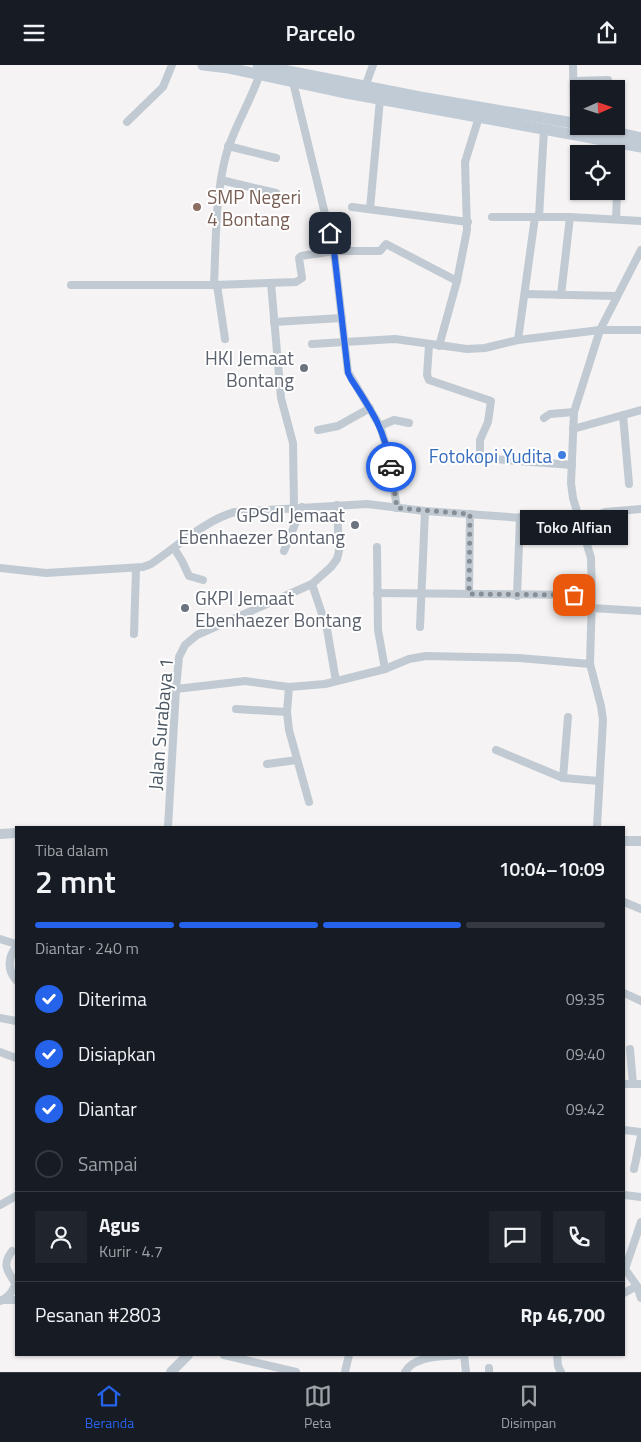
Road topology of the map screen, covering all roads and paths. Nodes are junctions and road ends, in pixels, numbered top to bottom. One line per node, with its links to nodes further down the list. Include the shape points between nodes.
1 (172, 65): 11 (street, via 163,87)
2 (203, 65): 5 (main road)
3 (374, 65): 8 (street)
4 (573, 65): 6 (street)
5 (260, 68): 7 (main road); 8 (main road); 17 (street)
6 (574, 80)
7 (293, 82): 9 (main road); 31 (street)
8 (366, 87): 12 (main road)
9 (380, 99): 10 (main road); 23 (street)
10 (479, 117): 13 (main road); 29 (street, via 465,162)
11 (127, 122)
12 (570, 122)
13 (544, 129): 16 (main road); 25 (street)
14 (625, 134): 15 (main road)
15 (641, 137)
16 (619, 143): 18 (main road); 27 (street)
17 (228, 146): 19 (street); 20 (street)
18 (641, 147)
19 (276, 158)
20 (221, 180): 21 (street); 35 (street)
21 (276, 193)
22 (352, 207): 23 (street)
23 (370, 209): 29 (street)
24 (492, 217): 25 (street)
25 (537, 217): 26 (street); 36 (street)
26 (570, 217): 27 (street); 37 (street)
27 (616, 219): 28 (street)
28 (641, 221)
29 (468, 222): 32 (street)
30 (641, 250): 38 (street)
31 (334, 251): 32 (street, via 380,251 387,244); 33 (street, via 301,256 300,281); 39 (street)
32 (457, 281): 48 (street)
33 (271, 283): 35 (street); 40 (street)
34 (71, 285): 35 (street)
35 (215, 285): 43 (street)
36 (525, 293): 37 (street); 44 (street)
37 (561, 295): 38 (street)
38 (617, 296): 41 (street)
39 (342, 318): 40 (street); 45 (street)
40 (274, 322): 61 (street, via 282,398 293,443)
41 (600, 329): 42 (street); 44 (street); 51 (street)
42 (641, 330)
43 (225, 339)
44 (518, 340): 48 (street, via 474,349)
45 (345, 343): 46 (street); 47 (street, via 395,339); 49 (street, via 351,379)
46 (312, 344)
47 (429, 345): 48 (street); 58 (street, via 429,380 492,403 480,440 480,458)
48 (439, 347)
49 (370, 408): 55 (street); 57 (street, via 338,426)
50 (641, 410): 52 (street)
51 (574, 412): 53 (street); 56 (street)
52 (623, 415): 56 (street); 59 (street)
53 (544, 417)
54 (409, 423): 55 (street, via 394,420)
55 (380, 426): 62 (street, via 388,451)
56 (574, 429): 58 (street)
57 (318, 430)
58 (572, 465): 67 (street, via 573,498)
59 (629, 484)
60 (336, 505): 61 (street); 62 (street); 74 (street, Jalan Surabaya 1, via 339,555)
61 (298, 507): 69 (street, via 227,514); 70 (street)
62 (397, 508): 64 (street)
63 (641, 509): 67 (street, via 605,512)
64 (425, 511): 65 (street); 76 (street)
65 (470, 514): 66 (street); 77 (street)
66 (520, 517): 67 (street); 78 (street)
67 (580, 522): 79 (street, via 592,558)
68 (377, 547): 75 (street)
69 (174, 548): 72 (street, via 151,564); 73 (street, via 190,576)
70 (284, 551)
71 (0, 568): 72 (street, via 46,573)
72 (136, 569): 83 (street)
73 (203, 580)
74 (312, 584): 86 (street, via 327,629); 88 (street, Jalan Surabaya 1, via 189,640 179,657)
75 (377, 593): 76 (street); 85 (street, via 378,630)
76 (421, 593): 77 (street); 82 (street)
77 (469, 594): 78 (street)
78 (517, 595): 79 (street)
79 (592, 595): 80 (street)
80 (592, 608): 81 (street); 84 (street)
81 (641, 611)
82 (420, 627)
83 (134, 634)
84 (590, 664): 85 (street, via 436,656 409,659); 96 (street, via 603,720)
85 (385, 669): 86 (street)
86 (336, 681): 87 (street)
87 (289, 687): 88 (street, via 250,681); 90 (street)
88 (176, 689): 98 (street, Jalan Surabaya 1)
89 (236, 709): 90 (street)
90 (287, 712): 93 (street)
91 (568, 717): 95 (street)
92 (496, 750): 95 (street)
93 (297, 760): 94 (street); 97 (street)
94 (267, 764)
95 (563, 778): 96 (street)
96 (599, 781): 99 (street)
97 (309, 802)
98 (168, 826)
99 (598, 826)
100 (15, 833): 101 (street)
101 (1, 834)
102 (625, 841): 103 (street)
103 (641, 841)
104 (625, 902): 105 (street)
105 (641, 909)
106 (15, 948): 107 (street, via 10,961)
107 (15, 979)
108 (625, 993): 109 (street)
109 (641, 1001)
110 (0, 1018): 111 (street)
111 (15, 1021)
112 (630, 1049): 115 (street)
113 (0, 1051): 114 (street)
114 (15, 1058)
115 (637, 1084)
116 (625, 1130): 117 (street)
117 (641, 1131)
118 (641, 1136): 119 (street)
119 (634, 1169)
120 (625, 1195): 121 (street)
121 (641, 1197)
122 (15, 1198): 123 (street)
123 (3, 1204)
124 (641, 1222): 126 (street)
125 (12, 1251): 128 (street, via 6,1269)
126 (625, 1265)
127 (625, 1270): 130 (street)
128 (15, 1282)
129 (15, 1286): 133 (street, via 13,1292)
130 (639, 1291): 131 (street)
131 (625, 1293)
132 (15, 1300): 133 (street)
133 (1, 1301)
134 (187, 1356): 140 (street)
135 (228, 1356): 141 (street)
136 (348, 1356): 142 (street)
137 (557, 1356): 144 (street)
138 (421, 1357): 139 (street); 143 (street)
139 (462, 1360)
140 (171, 1372)
141 (296, 1372)
142 (345, 1372)
143 (405, 1372)
144 (561, 1372)

